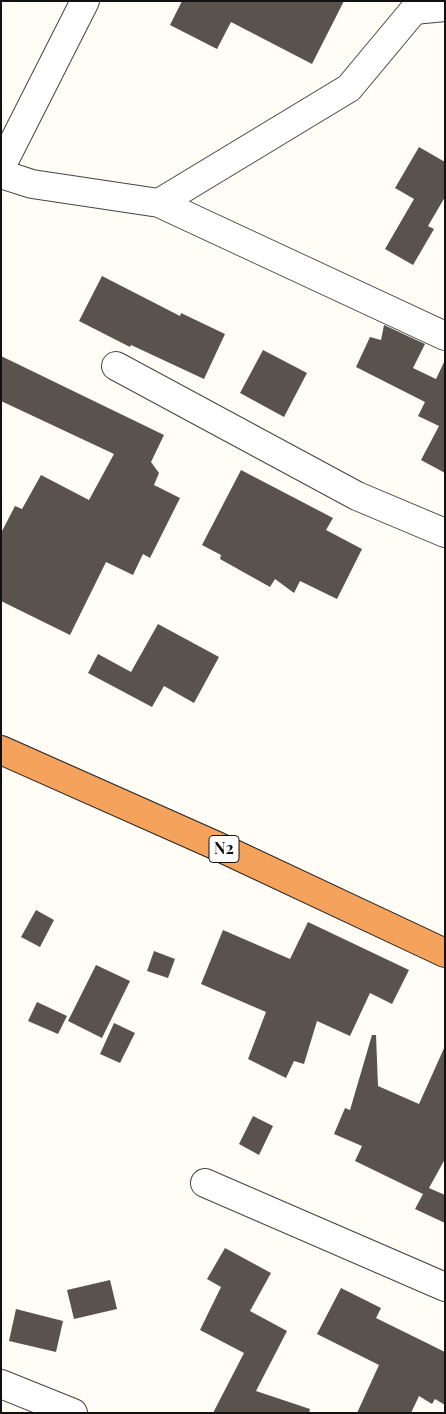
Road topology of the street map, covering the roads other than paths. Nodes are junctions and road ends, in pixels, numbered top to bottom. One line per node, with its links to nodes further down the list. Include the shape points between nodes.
1 (85, 1): 3 (street)
2 (445, 7): 5 (street, via 414,10 349,88)
3 (1, 167)
4 (1, 174): 5 (street, via 32,184)
5 (159, 203): 6 (street)
6 (445, 336)
7 (116, 366): 8 (street, via 357,496)
8 (445, 533)
9 (1, 750): 10 (highway, N2, via 217,846)
10 (445, 953)
11 (205, 1183): 12 (street)
12 (445, 1287)
13 (1, 1384): 14 (street)
14 (73, 1413)

